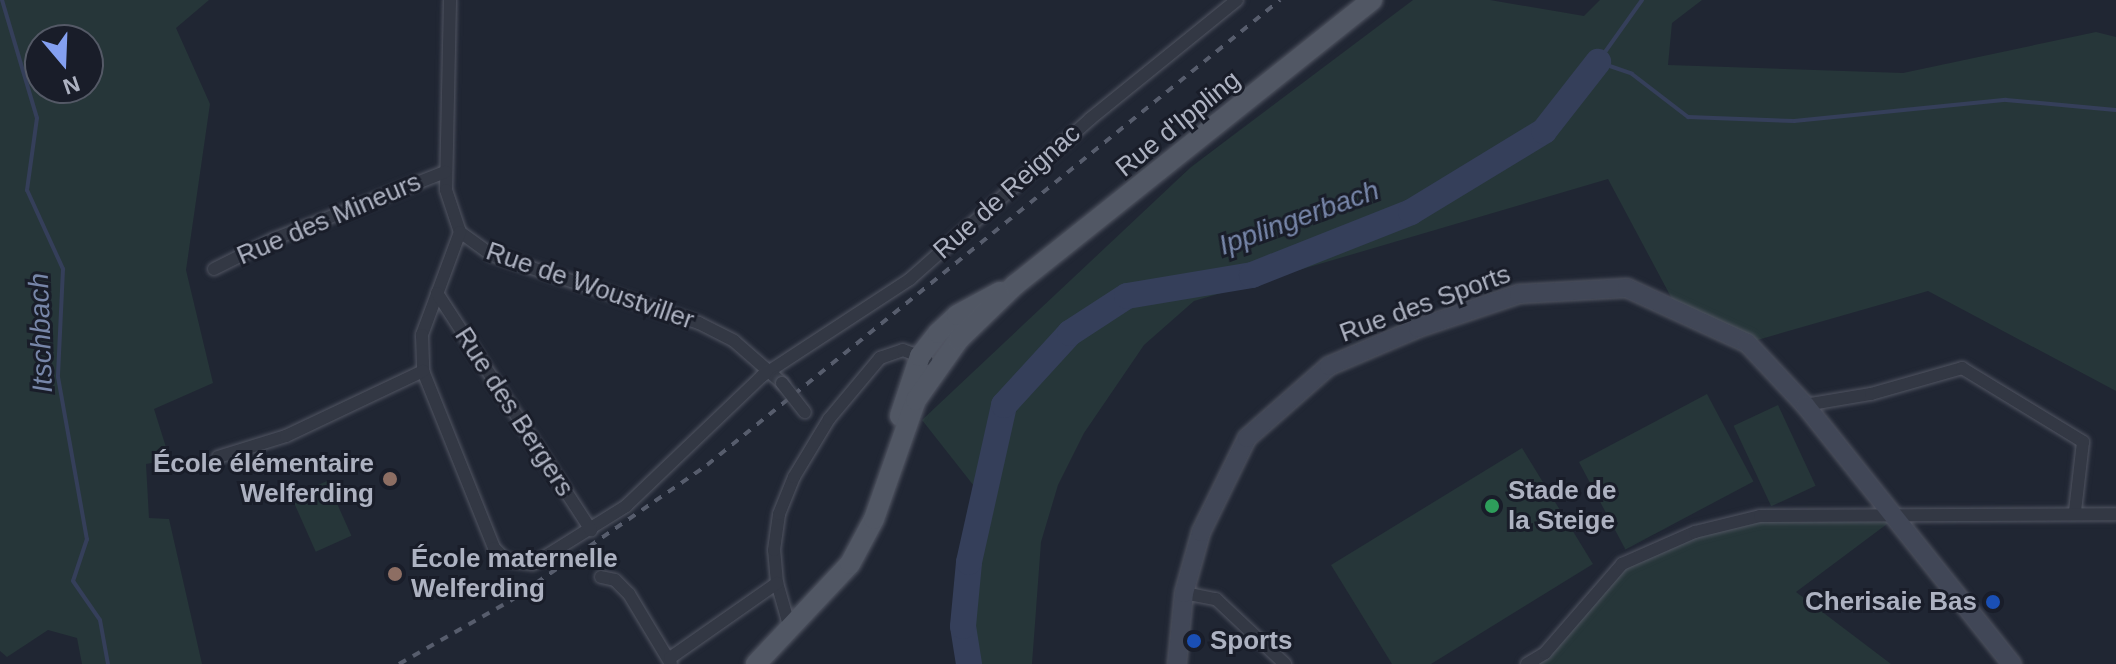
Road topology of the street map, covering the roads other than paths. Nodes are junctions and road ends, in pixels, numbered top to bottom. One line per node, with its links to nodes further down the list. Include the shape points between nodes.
1 (450, 0): 4 (street, Rue de Woustviller)
2 (1237, 0): 10 (street, Rue de Reignac, via 1090,119 910,279)
3 (1372, 0): 8 (main road, Rue d'Ippling, via 1015,285 957,315)
4 (445, 172): 5 (street, Rue de Woustviller); 6 (street, Rue des Mineurs, via 274,239)
5 (460, 232): 7 (street); 10 (street, Rue de Woustviller, via 492,255 699,323 734,341)
6 (214, 269)
7 (437, 293): 9 (street, via 421,345); 17 (street, Rue des Bergers)
8 (928, 361): 12 (street, via 903,350 880,358); 21 (main road, Rue d'Ippling, via 862,545)
9 (423, 371): 13 (street, via 286,436); 17 (street, Rue de Reignac, via 488,538 501,556 516,564 533,564)
10 (768, 371): 12 (street, Rue de Woustviller, bridge); 17 (street, Rue de Reignac, via 626,506)
11 (1805, 405): 14 (street, via 1871,394 1962,368 2083,442); 16 (street, Rue des Sports); 20 (street, Rue des Sports, via 1747,343 1627,288 1519,294 1329,366 1247,438 1201,532)
12 (819, 434): 19 (street, via 779,514)
13 (218, 457)
14 (2075, 511): 15 (street); 16 (street)
15 (2116, 514)
16 (1895, 518): 26 (street, via 1760,516 1695,532 1622,564 1545,653); 27 (street, Rue des Sports)
17 (591, 530)
18 (601, 577): 22 (street, via 622,585)
19 (777, 583): 21 (street); 22 (street)
20 (1184, 593): 24 (street, Rue des Sports); 25 (street, via 1216,599)
21 (791, 632): 23 (main road, Rue d'Ippling)
22 (670, 661)
23 (756, 664)
24 (1177, 664)
25 (1285, 664)
26 (1527, 664)
27 (2012, 664)

